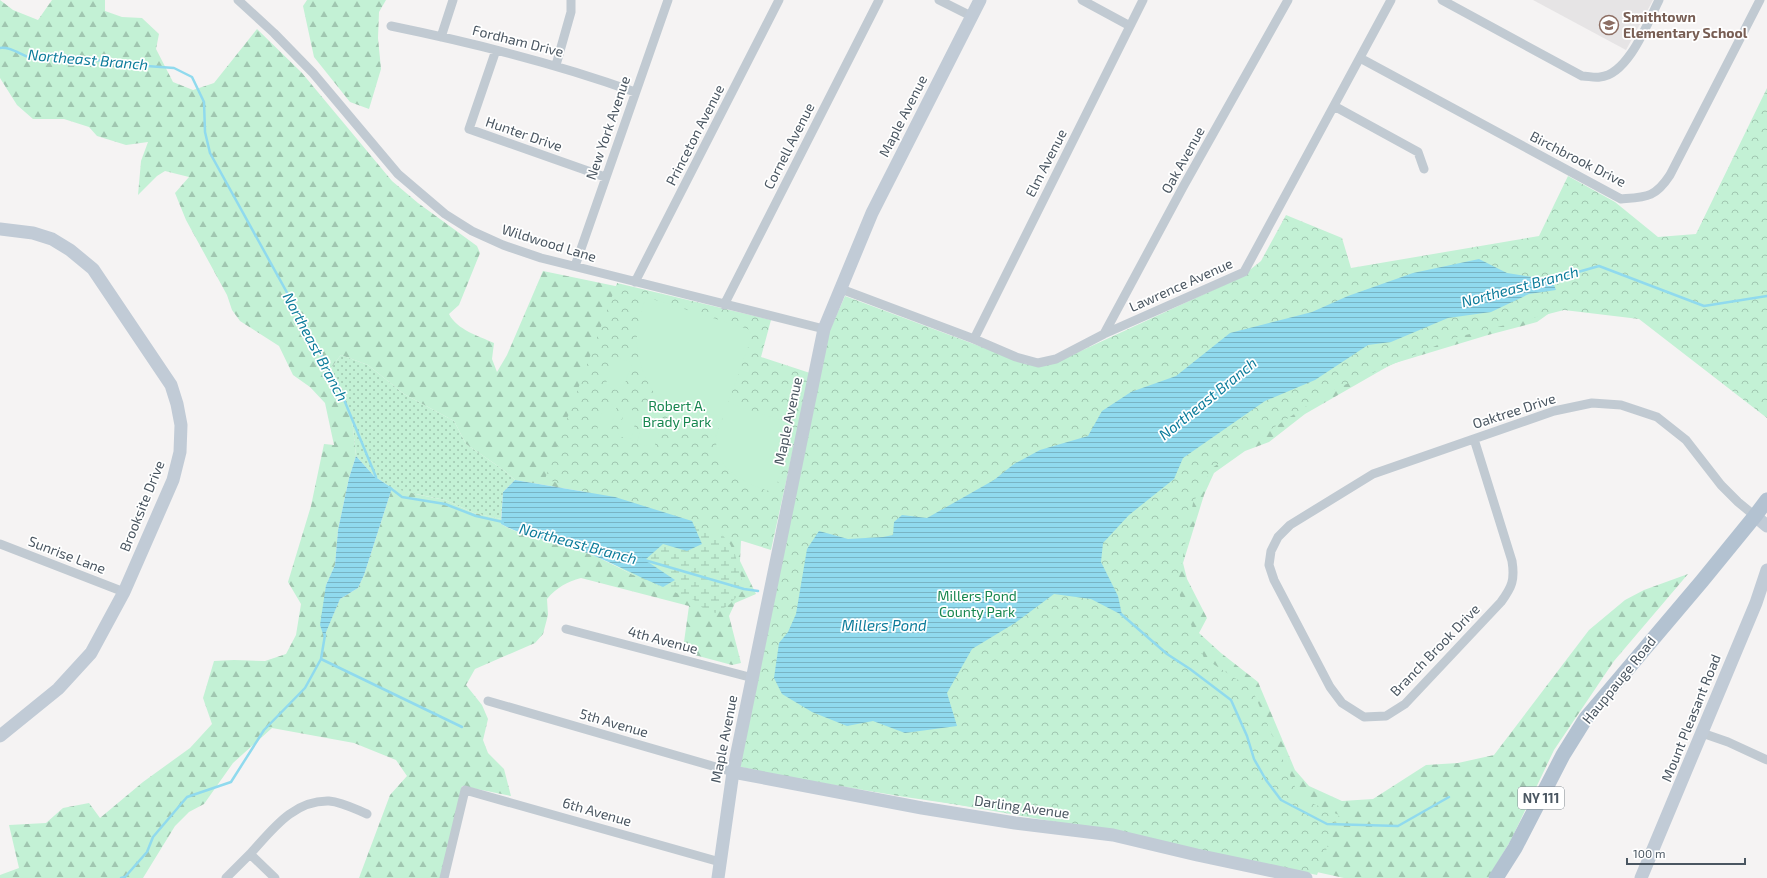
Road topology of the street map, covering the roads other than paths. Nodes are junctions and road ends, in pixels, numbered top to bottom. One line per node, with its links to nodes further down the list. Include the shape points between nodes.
1 (238, 0): 28 (street, Wildwood Lane, via 313,73 398,174 445,214 472,231 503,245)
2 (453, 0): 19 (street)
3 (571, 0): 22 (street, via 572,12)
4 (668, 0): 23 (street, New York Avenue)
5 (779, 0): 29 (street, Princeton Avenue)
6 (879, 0): 31 (street, Cornell Avenue)
7 (939, 0): 16 (street)
8 (980, 0): 16 (street, Maple Avenue)
9 (1082, 0): 18 (street)
10 (1143, 0): 18 (street, Elm Avenue)
11 (1288, 0): 33 (street, Oak Avenue)
12 (1391, 0): 21 (street, Lawrence Avenue)
13 (1442, 0): 14 (street, via 1582,76 1602,77 1622,67)
14 (1659, 0)
15 (1760, 0): 21 (street, Birchbrook Drive, via 1670,175 1662,187 1646,197 1621,199)
16 (971, 16): 30 (street, Maple Avenue, via 872,213)
17 (391, 26): 19 (street, Fordham Drive)
18 (1130, 26): 34 (street, Elm Avenue)
19 (441, 37): 20 (street, Fordham Drive)
20 (496, 50): 22 (street, Fordham Drive); 26 (street, Hunter Drive, via 469,129)
21 (1360, 58): 24 (street, Lawrence Avenue)
22 (556, 65): 23 (street, Fordham Drive)
23 (635, 92): 26 (street, New York Avenue)
24 (1334, 106): 25 (street, via 1418,152); 33 (street, Lawrence Avenue, via 1244,272)
25 (1424, 169)
26 (605, 176): 28 (street, New York Avenue)
27 (0, 229): 42 (street, Brooksite Drive, via 33,233 52,240 70,250 93,269 171,385 178,404 181,425 180,452 173,480)
28 (575, 266): 29 (street, Wildwood Lane)
29 (635, 282): 31 (street, Wildwood Lane)
30 (841, 289): 32 (street, Maple Avenue); 34 (street, Lawrence Avenue)
31 (724, 304): 32 (street, Wildwood Lane)
32 (824, 330): 44 (street, Maple Avenue)
33 (1104, 334): 34 (street, Lawrence Avenue, via 1056,359 1038,363 1016,357)
34 (974, 339)
35 (1474, 439): 37 (street, Oaktree Drive, via 1554,411 1592,403 1621,404 1657,417 1686,440 1721,485); 40 (street, Oaktree Drive, via 1374,474 1290,526 1278,537); 40 (street, Branch Brook Drive, via 1503,528 1515,576 1510,590 1501,602 1405,704 1386,716 1364,717 1342,703 1330,687 1274,580 1269,565)
36 (1767, 500): 37 (main road, Hauppauge Road / NY 111)
37 (1755, 516): 38 (street); 58 (main road, Hauppauge Road / NY 111, via 1586,718)
38 (1767, 526)
39 (0, 544): 42 (street, Sunrise Lane)
40 (1271, 552)
41 (1767, 570): 46 (street, Mount Pleasant Road, via 1756,603)
42 (124, 592): 47 (street, Brooksite Drive, via 91,653 58,689)
43 (566, 629): 44 (street, 4th Avenue)
44 (753, 678): 49 (street, Maple Avenue)
45 (488, 701): 49 (street, 5th Avenue)
46 (1702, 733): 48 (street); 59 (street, Mount Pleasant Road)
47 (0, 736)
48 (1767, 760)
49 (733, 772): 52 (street, Maple Avenue); 57 (street, Darling Avenue, via 984,818 1113,835)
50 (366, 814): 51 (street, via 329,801 307,804 291,812 271,829)
51 (250, 854): 53 (street); 54 (street)
52 (720, 862): 55 (street, 6th Avenue, via 465,790); 56 (street, Maple Avenue)
53 (226, 878)
54 (275, 878)
55 (444, 878)
56 (718, 878)
57 (1306, 878)
58 (1496, 878)
59 (1641, 878)

